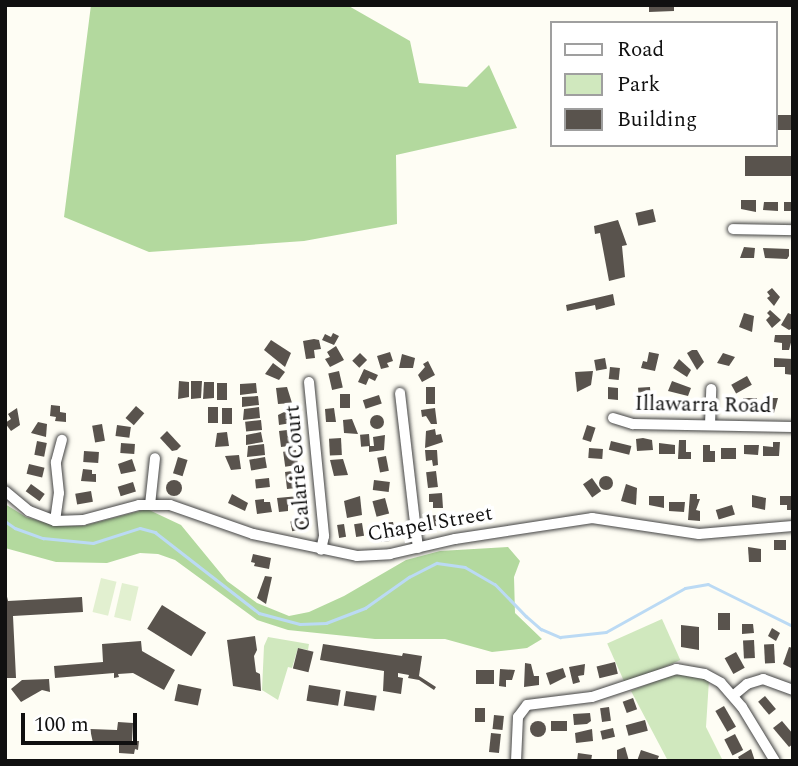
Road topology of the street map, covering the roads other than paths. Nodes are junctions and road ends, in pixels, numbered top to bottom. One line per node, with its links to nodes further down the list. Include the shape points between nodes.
1 (733, 229): 2 (street)
2 (793, 230)
3 (309, 382): 16 (street, Calarie Court, via 324,536)
4 (711, 388): 7 (street)
5 (400, 393): 15 (street)
6 (613, 418): 7 (street, Illawarra Road, via 633,424)
7 (710, 425): 8 (street, Illawarra Road)
8 (793, 427)
9 (62, 440): 13 (street, via 56,462 59,493)
10 (155, 458): 12 (street)
11 (5, 491): 13 (street, Chapel Street, via 29,511)
12 (150, 505): 13 (street, Chapel Street, via 83,520); 16 (street, Chapel Street, via 179,508 243,531)
13 (55, 521)
14 (793, 526): 15 (street, Chapel Street, via 699,534 592,518 455,538)
15 (418, 548): 16 (street, Chapel Street, via 370,556)
16 (321, 550)
17 (793, 690): 18 (street, via 763,679)
18 (734, 695): 19 (street, via 713,677 676,669 592,697 531,704 518,717); 20 (street)
19 (516, 761)
20 (775, 761)

